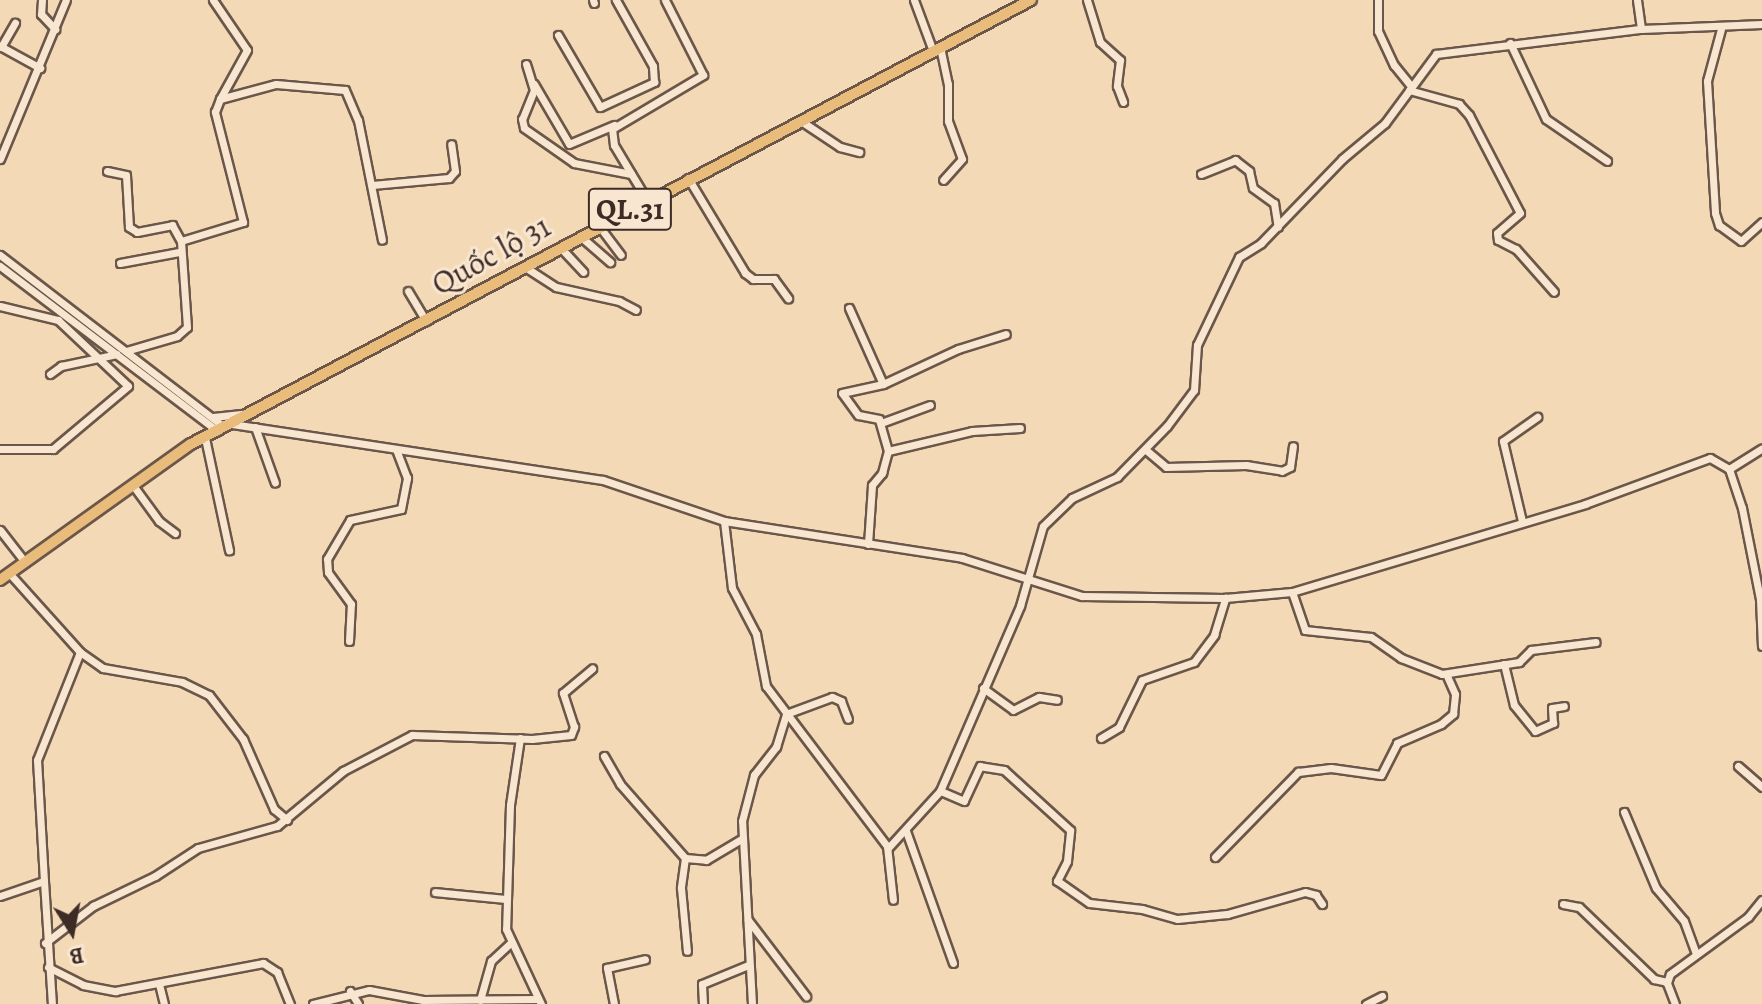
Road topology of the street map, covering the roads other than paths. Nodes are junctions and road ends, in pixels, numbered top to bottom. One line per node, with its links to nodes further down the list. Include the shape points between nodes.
1 (42, 0): 13 (street, via 41,14)
2 (66, 0): 13 (street)
3 (213, 0): 24 (street, via 247,50)
4 (616, 0): 16 (street, via 653,66 654,82 600,107)
5 (665, 0): 27 (street, via 702,78)
6 (914, 0): 19 (street)
7 (1031, 0): 19 (highway, Quốc lộ 31 / QL.31)
8 (1087, 0): 25 (street, via 1100,42 1120,60 1117,86)
9 (1378, 0): 23 (street, via 1378,31)
10 (1637, 0): 14 (street)
11 (15, 23): 18 (street)
12 (1762, 24): 15 (street)
13 (55, 29): 21 (street)
14 (1641, 29): 15 (street); 17 (street)
15 (1721, 29): 39 (street, via 1707,81 1715,213 1719,225 1741,241)
16 (558, 35)
17 (1510, 43): 23 (street, via 1436,54); 31 (street, via 1546,119)
18 (0, 47): 21 (street)
19 (938, 50): 26 (highway, Quốc lộ 31 / QL.31); 36 (street, via 948,84 948,121 962,159)
20 (526, 64): 22 (street)
21 (40, 68): 30 (street)
22 (534, 84): 27 (street, via 569,144); 33 (street, via 524,128 574,163)
23 (1410, 88): 41 (street, via 1390,117); 55 (street, via 1459,104 1469,115 1520,213 1497,233 1498,240 1516,249)
24 (220, 99): 37 (street, via 276,84 345,90 353,101); 44 (street, via 215,112 243,222)
25 (1123, 102)
26 (799, 120): 29 (street, via 840,147); 35 (highway, Quốc lộ 31 / QL.31)
27 (616, 125): 33 (street, via 614,145)
28 (451, 144): 37 (street, via 455,171 449,178)
29 (859, 152)
30 (0, 159)
31 (1607, 161)
32 (107, 171): 44 (street, via 126,175 129,227 137,232 172,225)
33 (631, 174): 38 (street)
34 (1201, 174): 41 (street, via 1233,159 1249,171 1253,188 1274,203)
35 (688, 178): 38 (highway, Quốc lộ 31 / QL.31); 56 (street, via 745,273 753,279 774,279)
36 (943, 180)
37 (372, 185): 43 (street)
38 (647, 200): 40 (highway, Quốc lộ 31 / QL.31)
39 (1762, 222)
40 (599, 226): 42 (highway, Quốc lộ 31 / QL.31); 48 (street)
41 (1278, 227): 81 (street, via 1235,264 1197,345 1191,395)
42 (580, 236): 45 (highway, Quốc lộ 31 / QL.31); 49 (street)
43 (382, 240)
44 (181, 241): 46 (street)
45 (560, 247): 52 (highway, Quốc lộ 31 / QL.31); 53 (street)
46 (179, 252): 50 (street); 62 (street, via 189,296 187,327 177,336)
47 (0, 255): 62 (street)
48 (621, 255)
49 (610, 262)
50 (120, 263)
51 (0, 266): 63 (street)
52 (525, 267): 59 (street, via 556,287); 60 (highway, Quốc lộ 31 / QL.31)
53 (583, 272)
54 (408, 291): 60 (street)
55 (1554, 292)
56 (788, 298)
57 (0, 306): 64 (street, via 58,320)
58 (849, 308): 66 (street)
59 (636, 310)
60 (426, 321): 68 (highway, Quốc lộ 31 / QL.31)
61 (1006, 334): 66 (street, via 958,349)
62 (126, 351): 70 (street)
63 (117, 354): 64 (street); 70 (street)
64 (99, 359): 65 (street, via 61,366); 79 (street, via 128,386 53,449)
65 (50, 374)
66 (883, 384): 71 (street, via 841,395 858,415 876,417)
67 (930, 405): 71 (street)
68 (254, 412): 70 (street); 72 (highway, Quốc lộ 31 / QL.31)
69 (1537, 417): 87 (street, via 1503,441)
70 (208, 419): 72 (street); 76 (street)
71 (881, 423): 82 (street)
72 (224, 427): 73 (street); 75 (highway, QL.31)
73 (255, 427): 80 (street); 85 (street)
74 (1020, 428): 82 (street, via 972,431)
75 (205, 438): 76 (highway, QL.31); 91 (street)
76 (191, 444): 84 (highway, QL.31)
77 (1293, 446): 81 (street, via 1290,467 1282,471 1246,465 1166,467)
78 (1762, 448): 83 (street)
79 (0, 449)
80 (396, 450): 86 (street, via 603,480); 98 (street, via 407,478 401,509 350,520 327,559 328,572 351,604)
81 (1146, 450): 94 (street, via 1111,481 1072,498 1047,521)
82 (888, 451): 90 (street, via 872,485)
83 (1729, 469): 87 (street, via 1704,457 1598,500); 97 (street)
84 (131, 483): 89 (street, via 159,521); 92 (highway, QL.31)
85 (275, 483)
86 (724, 521): 90 (street); 108 (street, via 732,588 756,634 766,686)
87 (1522, 521): 95 (street)
88 (0, 530): 92 (street)
89 (175, 533)
90 (868, 544): 94 (street, via 962,558)
91 (229, 550)
92 (25, 562): 93 (highway, QL.31)
93 (5, 577): 101 (street)
94 (1029, 579): 96 (street, via 1078,596); 105 (street)
95 (1292, 592): 96 (street); 104 (street, via 1305,630 1371,637 1401,658)
96 (1225, 598): 111 (street, via 1214,635 1194,662 1142,680 1119,727)
97 (1761, 599): 100 (street)
98 (349, 641)
99 (1596, 642): 102 (street, via 1531,650 1522,661)
100 (1762, 646)
101 (80, 652): 117 (street, via 109,671 182,682 209,695 243,739 274,809); 123 (street, via 37,760)
102 (1504, 664): 104 (street); 107 (street, via 1514,705 1535,731 1553,723 1552,708)
103 (592, 669): 110 (street, via 563,693 572,734)
104 (1446, 674): 121 (street, via 1455,694 1453,714 1397,743 1381,775 1331,768 1298,772)
105 (983, 688): 106 (street, via 1013,710 1039,697); 115 (street)
106 (1057, 700)
107 (1564, 706)
108 (786, 714): 109 (street, via 832,697 841,701); 119 (street, via 776,747 754,775 743,809); 120 (street)
109 (848, 719)
110 (520, 738): 117 (street, via 412,735 343,771); 126 (street)
111 (1101, 738)
112 (604, 756): 122 (street, via 620,784)
113 (1738, 766): 114 (street)
114 (1762, 787)
115 (940, 791): 118 (street); 129 (street, via 964,801 980,766 1004,770 1070,830 1067,861 1057,881 1089,903 1177,919 1227,914 1305,892)
116 (1624, 812): 135 (street, via 1656,888 1684,921)
117 (287, 820): 132 (street, via 198,848 93,906)
118 (906, 831): 120 (street); 137 (street)
119 (743, 838): 122 (street, via 706,860); 131 (street)
120 (888, 848): 127 (street)
121 (1215, 857)
122 (685, 858): 134 (street, via 681,888)
123 (44, 881): 125 (street); 132 (street)
124 (435, 892): 126 (street)
125 (0, 896)
126 (505, 899): 133 (street)
127 (893, 900)
128 (1762, 900): 135 (street, via 1748,917)
129 (1322, 904)
130 (1563, 904): 140 (street, via 1579,907 1654,979)
131 (748, 920): 138 (street); 143 (street)
132 (45, 943): 139 (street)
133 (509, 944): 145 (street, via 491,961); 146 (street)
134 (687, 951)
135 (1696, 954): 140 (street)
136 (645, 959): 152 (street, via 607,968)
137 (953, 963)
138 (748, 965): 153 (street, via 702,984); 154 (street)
139 (48, 967): 141 (street, via 106,990); 147 (street)
140 (1667, 982): 156 (street)
141 (159, 984): 148 (street); 149 (street, via 263,963 277,972)
142 (350, 991): 145 (street); 150 (street); 151 (street)
143 (806, 996)
144 (1382, 996): 155 (street)
145 (480, 1000): 146 (street)
146 (540, 1001)
147 (52, 1004)
148 (164, 1004)
149 (290, 1004)
150 (313, 1004)
151 (358, 1004)
152 (614, 1004)
153 (703, 1004)
154 (752, 1004)
155 (1366, 1004)
156 (1675, 1004)

